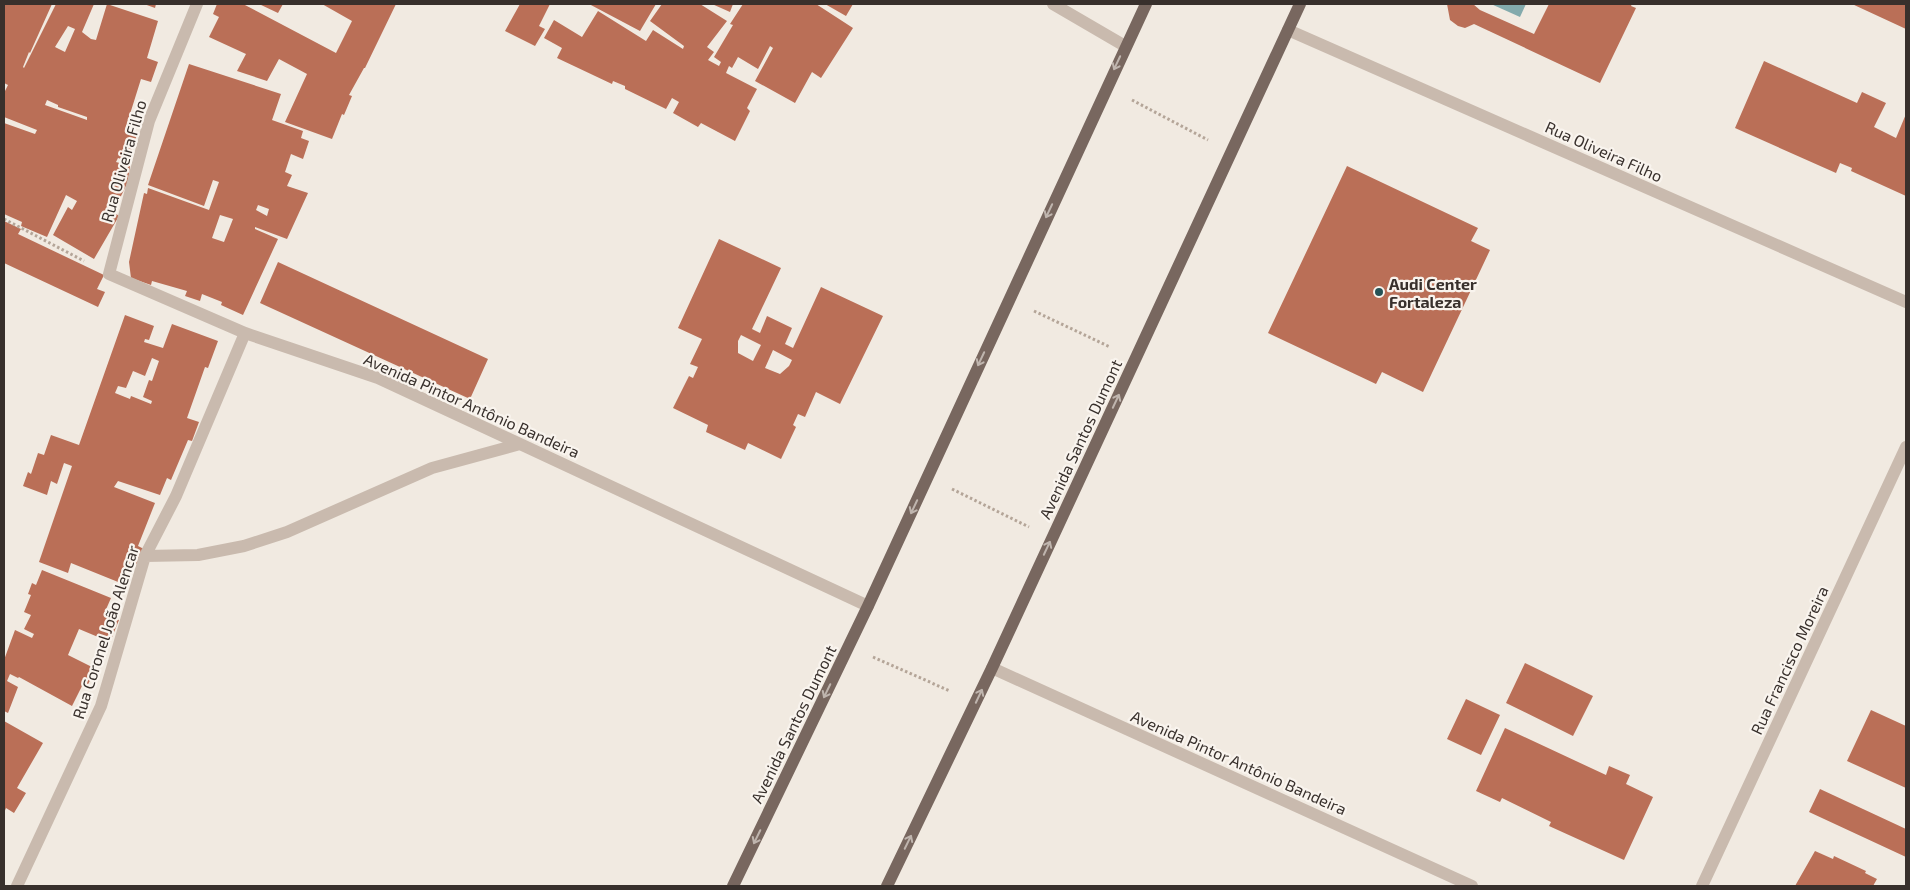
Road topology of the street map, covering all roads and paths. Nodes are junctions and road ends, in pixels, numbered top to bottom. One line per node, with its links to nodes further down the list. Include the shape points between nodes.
1 (197, 4): 10 (street, Rua Oliveira Filho, via 148,121)
2 (1053, 4): 6 (street)
3 (1146, 4): 6 (main road, Avenida Santos Dumont)
4 (1300, 4): 5 (main road, Avenida Santos Dumont)
5 (1288, 30): 8 (main road, Avenida Santos Dumont); 12 (street, Rua Oliveira Filho)
6 (1125, 46): 7 (main road, Avenida Santos Dumont, one-way to 7)
7 (1106, 87): 8 (path); 11 (main road, Avenida Santos Dumont, one-way to 11)
8 (1231, 152): 14 (main road, Avenida Santos Dumont)
9 (4, 219): 10 (path)
10 (109, 274): 13 (street, Avenida Pintor Antônio Bandeira)
11 (1009, 299): 14 (path); 17 (main road, Avenida Santos Dumont, one-way to 17)
12 (1906, 302)
13 (245, 333): 15 (street, Avenida Pintor Antônio Bandeira, via 378,378); 19 (street, Rua Coronel João Alencar, via 176,496)
14 (1136, 359): 18 (main road, Avenida Santos Dumont, one-way to 14)
15 (520, 444): 19 (street, via 432,468 287,532 244,546 198,555); 20 (street, Avenida Pintor Antônio Bandeira)
16 (1906, 447): 28 (street, Rua Francisco Moreira)
17 (928, 477): 18 (path); 20 (main road, Avenida Santos Dumont, one-way to 20)
18 (1052, 539): 22 (main road, Avenida Santos Dumont, one-way to 18)
19 (145, 556): 25 (street, Rua Coronel João Alencar, via 101,706)
20 (868, 606): 21 (main road, Avenida Santos Dumont)
21 (848, 646): 23 (path); 24 (main road, Avenida Santos Dumont, one-way to 24)
22 (992, 668): 23 (main road, Avenida Santos Dumont, one-way to 22); 27 (street, Avenida Pintor Antônio Bandeira)
23 (975, 702): 26 (main road, Avenida Santos Dumont, one-way to 23)
24 (738, 885)
25 (17, 886)
26 (887, 886)
27 (1472, 886)
28 (1702, 886)

